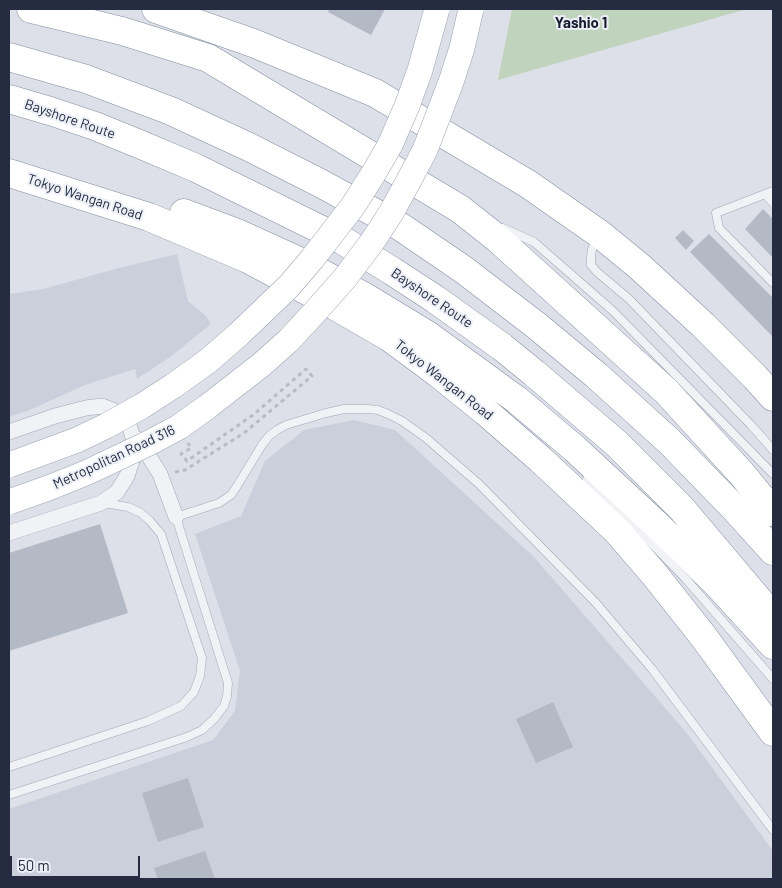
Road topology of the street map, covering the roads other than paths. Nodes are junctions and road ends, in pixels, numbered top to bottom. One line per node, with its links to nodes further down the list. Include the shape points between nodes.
1 (31, 9): 15 (highway, via 122,31 208,58)
2 (156, 9): 16 (highway, via 253,43 376,93 528,184)
3 (437, 9): 24 (main road, bridge, via 420,70 390,145 348,212 290,286 208,361 142,406 77,440)
4 (471, 9): 27 (main road, Metropolitan Road 316, bridge, via 451,82 425,150 372,242 314,313 261,365 179,427 88,472)
5 (9, 47): 7 (highway)
6 (9, 57): 7 (highway)
7 (86, 79): 32 (highway, via 170,111 249,147 401,228 464,270 559,344 662,435)
8 (9, 99): 10 (highway, Bayshore Route, via 95,126)
9 (9, 114): 10 (highway)
10 (196, 168): 33 (highway, Bayshore Route, via 342,240 400,275 502,347 616,442 682,509)
11 (14, 175): 19 (highway, via 65,182 168,207 235,232 301,262 364,297 429,336); 36 (highway, Tokyo Wangan Road, via 149,217 248,260 389,337 486,412 616,531 703,636)
12 (773, 191): 13 (lane)
13 (765, 194): 14 (lane); 17 (lane, via 716,212 719,228)
14 (773, 203)
15 (460, 209): 25 (lane, via 534,242 613,311); 29 (highway, via 498,239 666,391)
16 (601, 236): 18 (highway, via 703,326); 23 (lane, via 592,249 591,265 751,424)
17 (773, 283)
18 (773, 397)
19 (518, 400): 21 (lane); 34 (highway, via 656,524)
20 (129, 426): 22 (street, via 116,412 102,406 55,416); 28 (street, via 134,441 130,468 117,492); 30 (street, via 160,474)
21 (539, 430)
22 (9, 432)
23 (773, 450)
24 (9, 465)
25 (773, 474)
26 (584, 475): 35 (lane, via 685,578)
27 (9, 502)
28 (101, 503): 31 (street); 37 (lane, via 134,510 150,520 161,534 202,658 200,676 194,692 181,706 148,721)
29 (773, 512)
30 (176, 517): 38 (lane, via 228,683 224,706 202,730 187,737); 39 (lane, via 219,503 231,495 269,436 286,425 356,408 378,410 402,421 478,484 596,603 652,669)
31 (9, 533)
32 (773, 552)
33 (773, 617)
34 (773, 645)
35 (773, 679)
36 (773, 732)
37 (9, 767)
38 (9, 796)
39 (773, 830)

